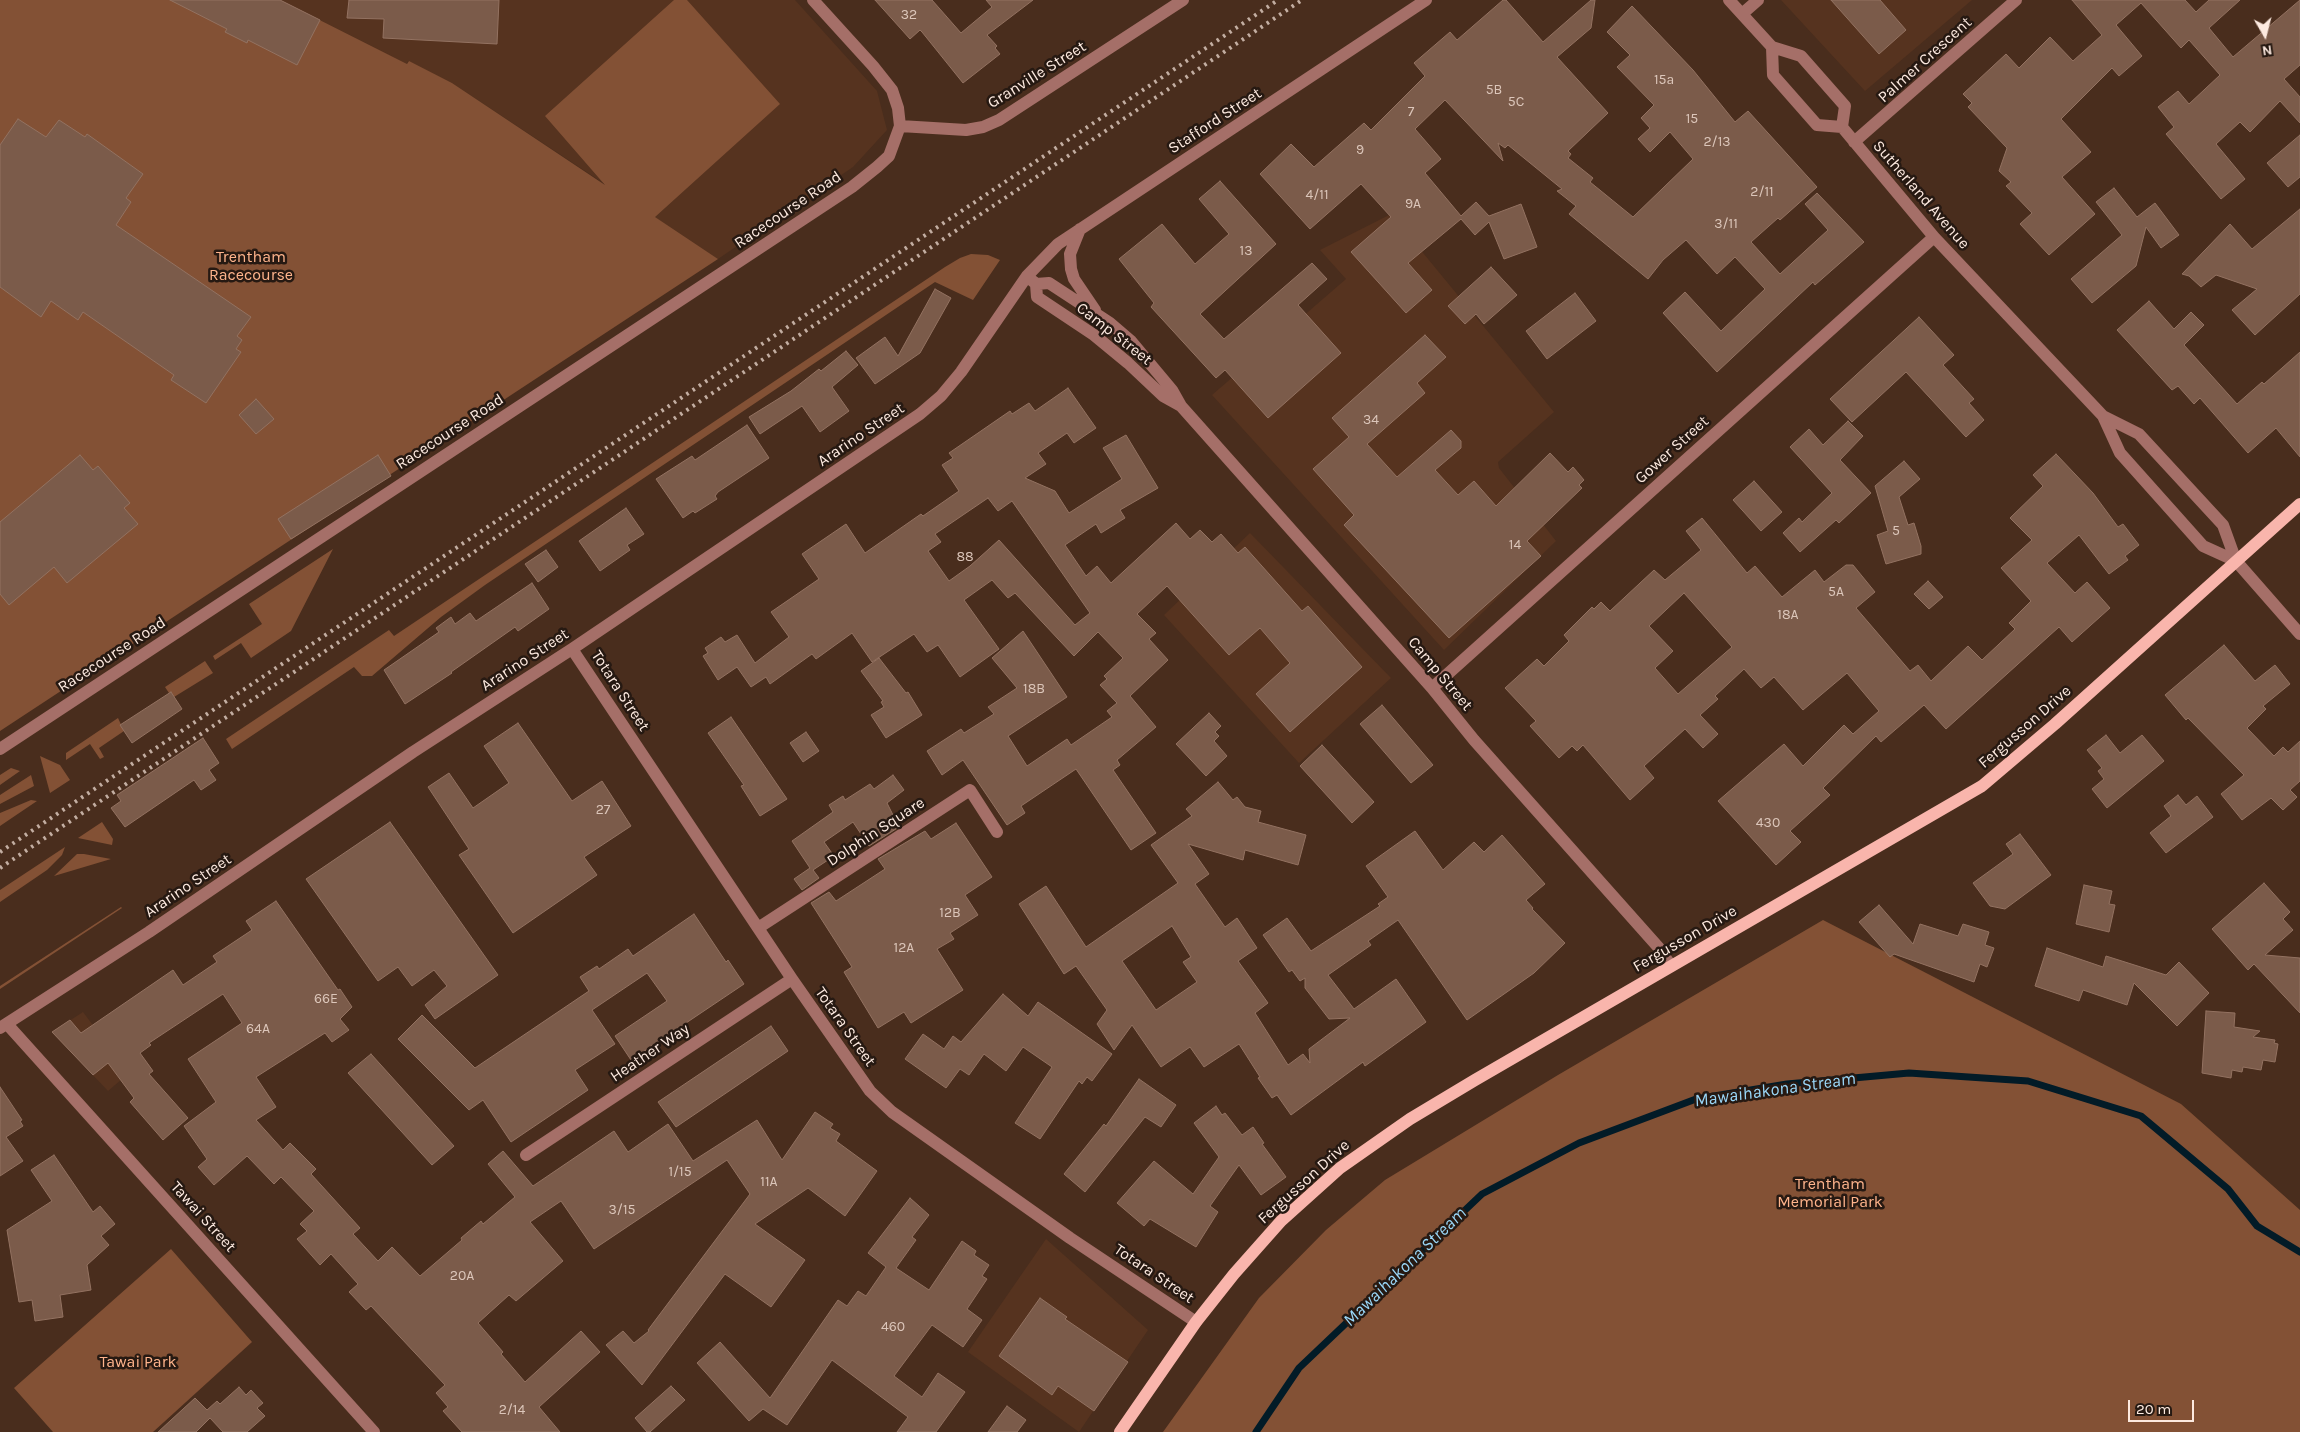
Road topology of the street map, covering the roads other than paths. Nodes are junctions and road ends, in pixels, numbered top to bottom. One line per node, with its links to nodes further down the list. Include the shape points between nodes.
1 (814, 0): 9 (street, via 892,90)
2 (1183, 0): 9 (street, Granville Street, via 999,120 966,130)
3 (1426, 0): 12 (street, Stafford Street)
4 (1729, 0): 7 (street)
5 (1758, 0): 7 (street)
6 (2016, 0): 11 (street, Palmer Crescent)
7 (1742, 14): 8 (street)
8 (1772, 47): 10 (street, via 1801,56 1844,106); 10 (street, via 1773,75 1817,126)
9 (900, 126): 23 (street, Racecourse Road, via 889,156 852,188)
10 (1842, 127): 11 (street, Sutherland Avenue)
11 (1854, 142): 13 (street, Sutherland Avenue)
12 (1080, 229): 14 (street, Stafford Street, via 1058,244); 15 (street, via 1070,254 1071,270)
13 (1934, 237): 17 (street, Sutherland Avenue); 22 (street, Gower Street)
14 (1032, 280): 15 (street, Camp Street, via 1049,283); 16 (street, Camp Street, via 1037,297 1094,335 1163,396); 21 (street, Ararino Street, via 941,396 920,414)
15 (1097, 314): 16 (street, Camp Street, via 1131,341 1172,390)
16 (1181, 406): 22 (street, Camp Street)
17 (2103, 416): 19 (street, Sutherland Avenue, via 2120,453 2203,546); 19 (street, Sutherland Avenue, via 2139,434 2223,524)
18 (2300, 504): 19 (main road, Fergusson Drive)
19 (2236, 561): 20 (street); 26 (main road, Fergusson Drive, via 2056,724 1982,786)
20 (2300, 634)
21 (572, 649): 25 (street, Totara Street); 28 (street, Ararino Street)
22 (1432, 688): 26 (street, Camp Street, via 1474,740 1660,948)
23 (0, 749)
24 (997, 832): 25 (street, Dolphin Square, via 970,790)
25 (758, 928): 27 (street, Totara Street)
26 (1671, 966): 30 (main road, Fergusson Drive, via 1410,1119 1340,1168 1281,1221)
27 (792, 979): 29 (street, Heather Way); 30 (street, Totara Street, via 870,1091 892,1112 1070,1238)
28 (4, 1026): 31 (street, Tawai Street)
29 (526, 1155)
30 (1196, 1322): 32 (main road, Fergusson Drive)
31 (374, 1432)
32 (1120, 1432)

